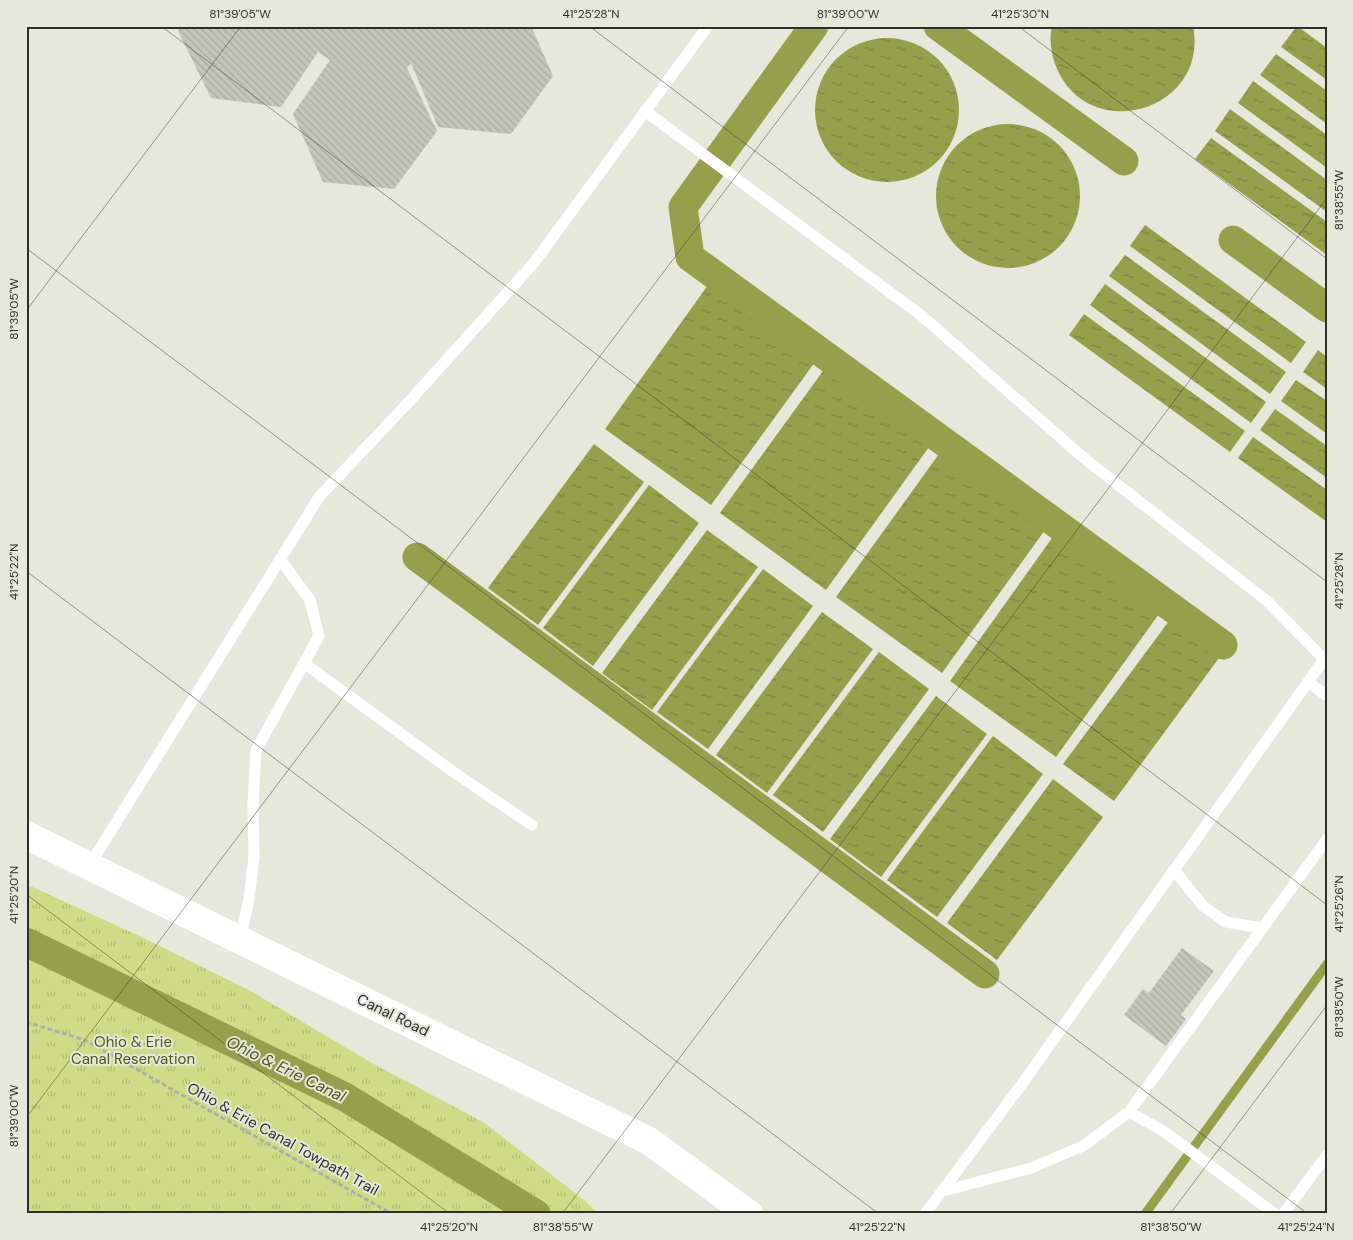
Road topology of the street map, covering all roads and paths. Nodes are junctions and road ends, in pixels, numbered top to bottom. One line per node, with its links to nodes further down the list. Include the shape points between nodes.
1 (708, 26): 2 (lane)
2 (645, 111): 3 (lane, via 533,264 319,497); 4 (lane, via 922,316 1085,459 1267,601)
3 (280, 559): 5 (lane, via 310,600 319,636); 11 (lane)
4 (1326, 658): 6 (lane)
5 (304, 664): 8 (lane); 14 (lane, via 256,750 254,856)
6 (1308, 682): 7 (lane); 12 (lane)
7 (1327, 696)
8 (532, 825)
9 (26, 835): 11 (street, Canal Road)
10 (1327, 839): 13 (lane)
11 (89, 866): 14 (street, Canal Road)
12 (1174, 870): 13 (lane, via 1203,906 1226,922); 18 (lane)
13 (1262, 928): 16 (lane)
14 (240, 940): 20 (street, Canal Road, via 649,1141)
15 (26, 1022): 19 (path, Ohio & Erie Canal Towpath Trail, via 85,1040)
16 (1129, 1112): 18 (lane, via 1082,1146 1031,1168); 22 (lane, via 1165,1132)
17 (1327, 1155): 23 (lane)
18 (943, 1190): 21 (lane)
19 (392, 1214)
20 (749, 1214)
21 (925, 1214)
22 (1275, 1214)
23 (1283, 1214)

